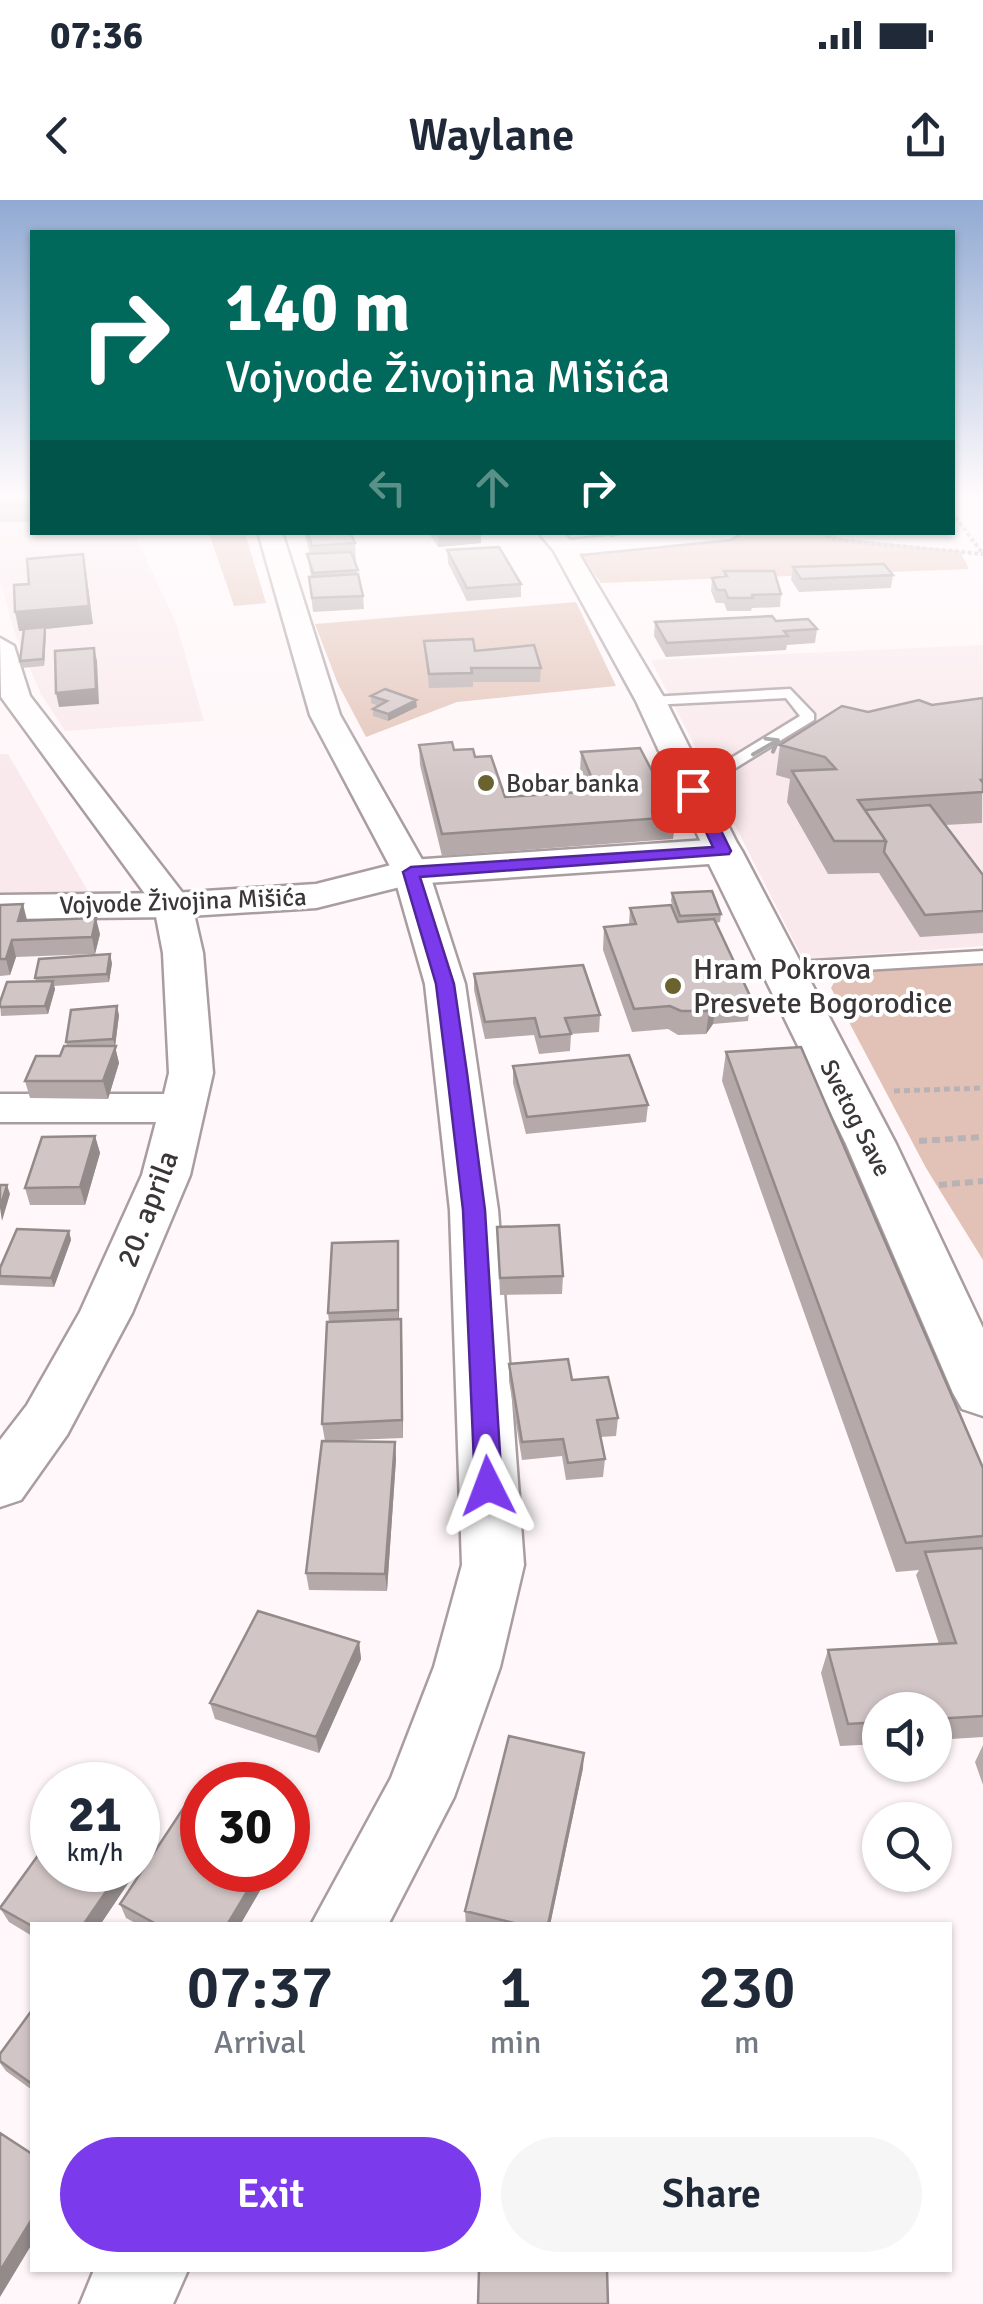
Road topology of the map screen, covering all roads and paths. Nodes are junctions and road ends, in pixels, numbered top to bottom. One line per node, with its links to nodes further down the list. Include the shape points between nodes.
1 (290, 597): 7 (street, via 325,714)
2 (589, 597): 4 (street, Svetog Save)
3 (0, 646): 8 (street, via 16,697)
4 (650, 701): 5 (street, Svetog Save); 5 (lane, one-way to 4, via 809,718 790,693)
5 (693, 790): 6 (street, Svetog Save)
6 (723, 851): 7 (street, Vojvode Živojina Mišića); 11 (street, Svetog Save)
7 (411, 872): 8 (street, Vojvode Živojina Mišića, via 316,896); 20 (street, via 445,984 474,1210 492,1565 467,1667 419,1797)
8 (172, 905): 9 (street, Vojvode Živojina Mišića); 15 (street, 20. aprila, via 183,954 190,1072)
9 (0, 907)
10 (983, 957): 11 (lane)
11 (779, 970): 13 (street, Svetog Save)
12 (983, 1088): 13 (path)
13 (845, 1093): 17 (street, Svetog Save)
14 (0, 1108): 15 (street)
15 (182, 1108): 19 (street, 20. aprila, via 166,1175 106,1313 47,1420)
16 (983, 1137): 17 (path)
17 (871, 1144): 18 (street, Svetog Save)
18 (983, 1394)
19 (0, 1484)
20 (350, 1922)
21 (143, 2272): 22 (street)
22 (124, 2304)

